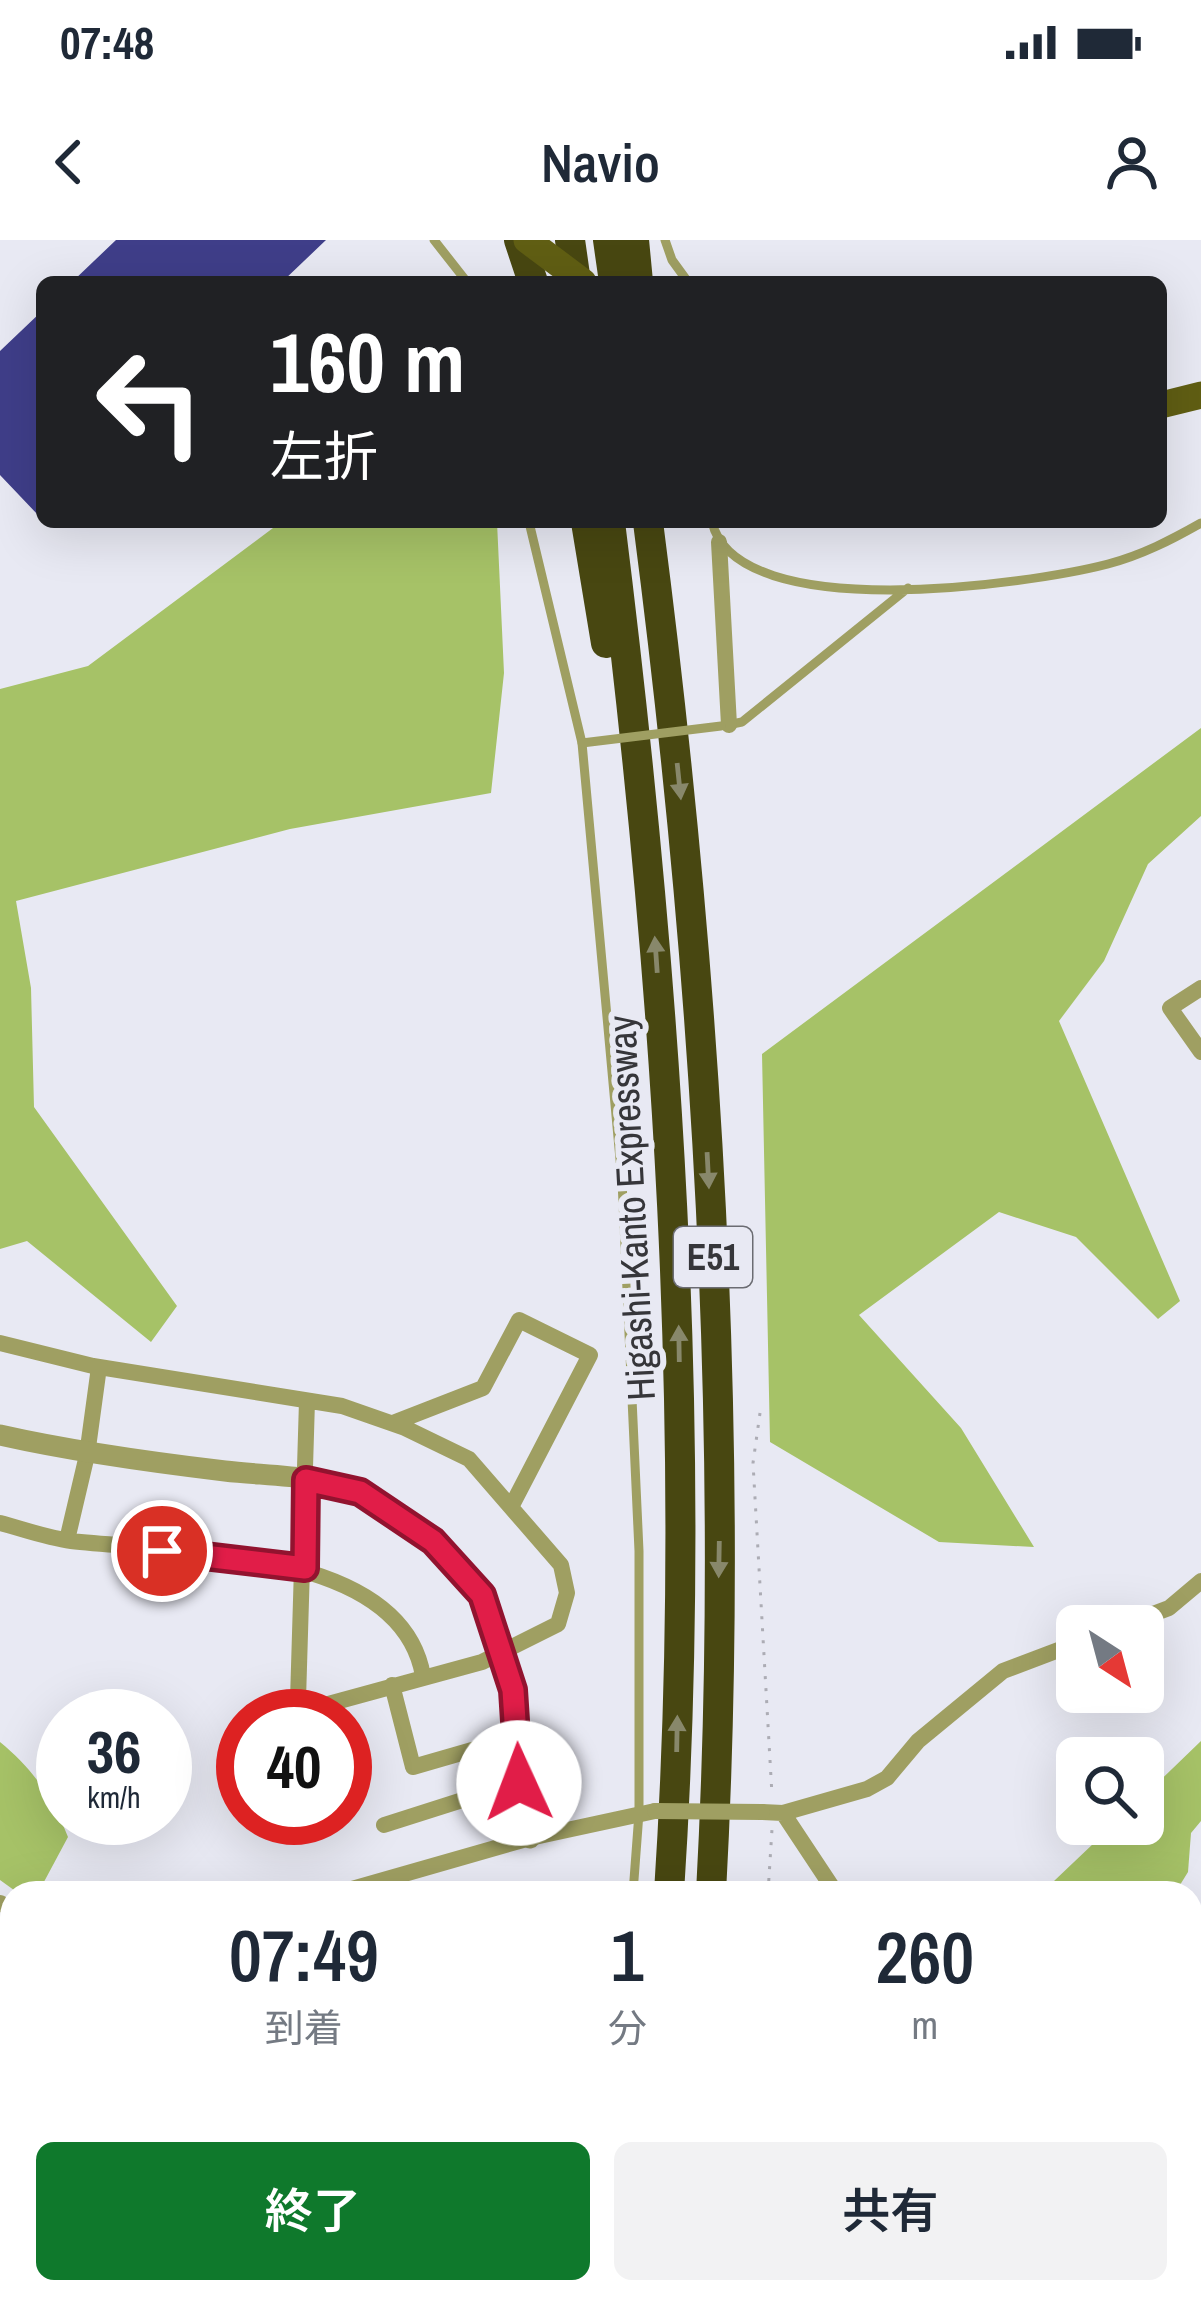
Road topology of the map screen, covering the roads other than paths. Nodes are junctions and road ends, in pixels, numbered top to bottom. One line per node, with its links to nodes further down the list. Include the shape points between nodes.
1 (434, 240): 7 (lane)
2 (523, 240): 8 (highway); 9 (main road, bridge)
3 (569, 240): 10 (highway)
4 (608, 240): 11 (highway)
5 (634, 240): 12 (highway)
6 (664, 240): 13 (lane)
7 (461, 276)
8 (532, 276)
9 (572, 276)
10 (578, 276)
11 (613, 276)
12 (637, 276)
13 (684, 276)
14 (1201, 394): 15 (main road)
15 (1167, 403)
16 (1201, 523): 24 (lane, via 1106,564)
17 (530, 528): 27 (lane)
18 (587, 528): 28 (highway)
19 (611, 528): 28 (highway, Higashi-Kanto Expressway / E51)
20 (649, 528): 25 (highway, Higashi-Kanto Expressway / E51)
21 (658, 528): 25 (highway)
22 (714, 528): 23 (lane)
23 (719, 542): 24 (lane, via 751,566 810,587); 26 (street)
24 (909, 587): 26 (lane, via 742,722)
25 (662, 622): 57 (highway, Higashi-Kanto Expressway / E51, one-way to 57, via 690,901 714,1289 720,1490)
26 (725, 725): 27 (lane, bridge)
27 (582, 743): 50 (lane, via 622,1181)
28 (652, 909): 56 (highway, Higashi-Kanto Expressway / E51, one-way to 28, via 678,1294)
29 (1201, 988): 30 (street, via 1170,1008)
30 (1201, 1052)
31 (0, 1343): 32 (street)
32 (99, 1366): 33 (street); 36 (street)
33 (307, 1401): 34 (street); 37 (street)
34 (393, 1423): 38 (street, via 469,1459); 38 (street, via 483,1388 519,1321 590,1355)
35 (0, 1435): 36 (street)
36 (87, 1455): 37 (street); 40 (street)
37 (306, 1480): 41 (street); 45 (street, via 360,1492 433,1541 482,1595)
38 (511, 1507): 45 (street, via 561,1565 567,1593 558,1624)
39 (0, 1523): 40 (street)
40 (67, 1540): 41 (street)
41 (305, 1568): 46 (street, via 359,1590 396,1620 418,1647); 47 (street, via 298,1700 310,1709)
42 (1201, 1582): 43 (street)
43 (1164, 1610)
44 (1056, 1651): 51 (street, via 1003,1671 918,1741 887,1778)
45 (502, 1654): 46 (street); 48 (street)
46 (423, 1676): 47 (street)
47 (392, 1685): 48 (street, via 413,1767)
48 (517, 1737): 49 (street)
49 (519, 1783): 52 (street); 53 (street)
50 (647, 1812): 51 (street, bridge); 53 (street); 55 (lane)
51 (772, 1813): 58 (street)
52 (384, 1825)
53 (530, 1838): 54 (street)
54 (380, 1881)
55 (635, 1881)
56 (670, 1881)
57 (711, 1881)
58 (826, 1881)

